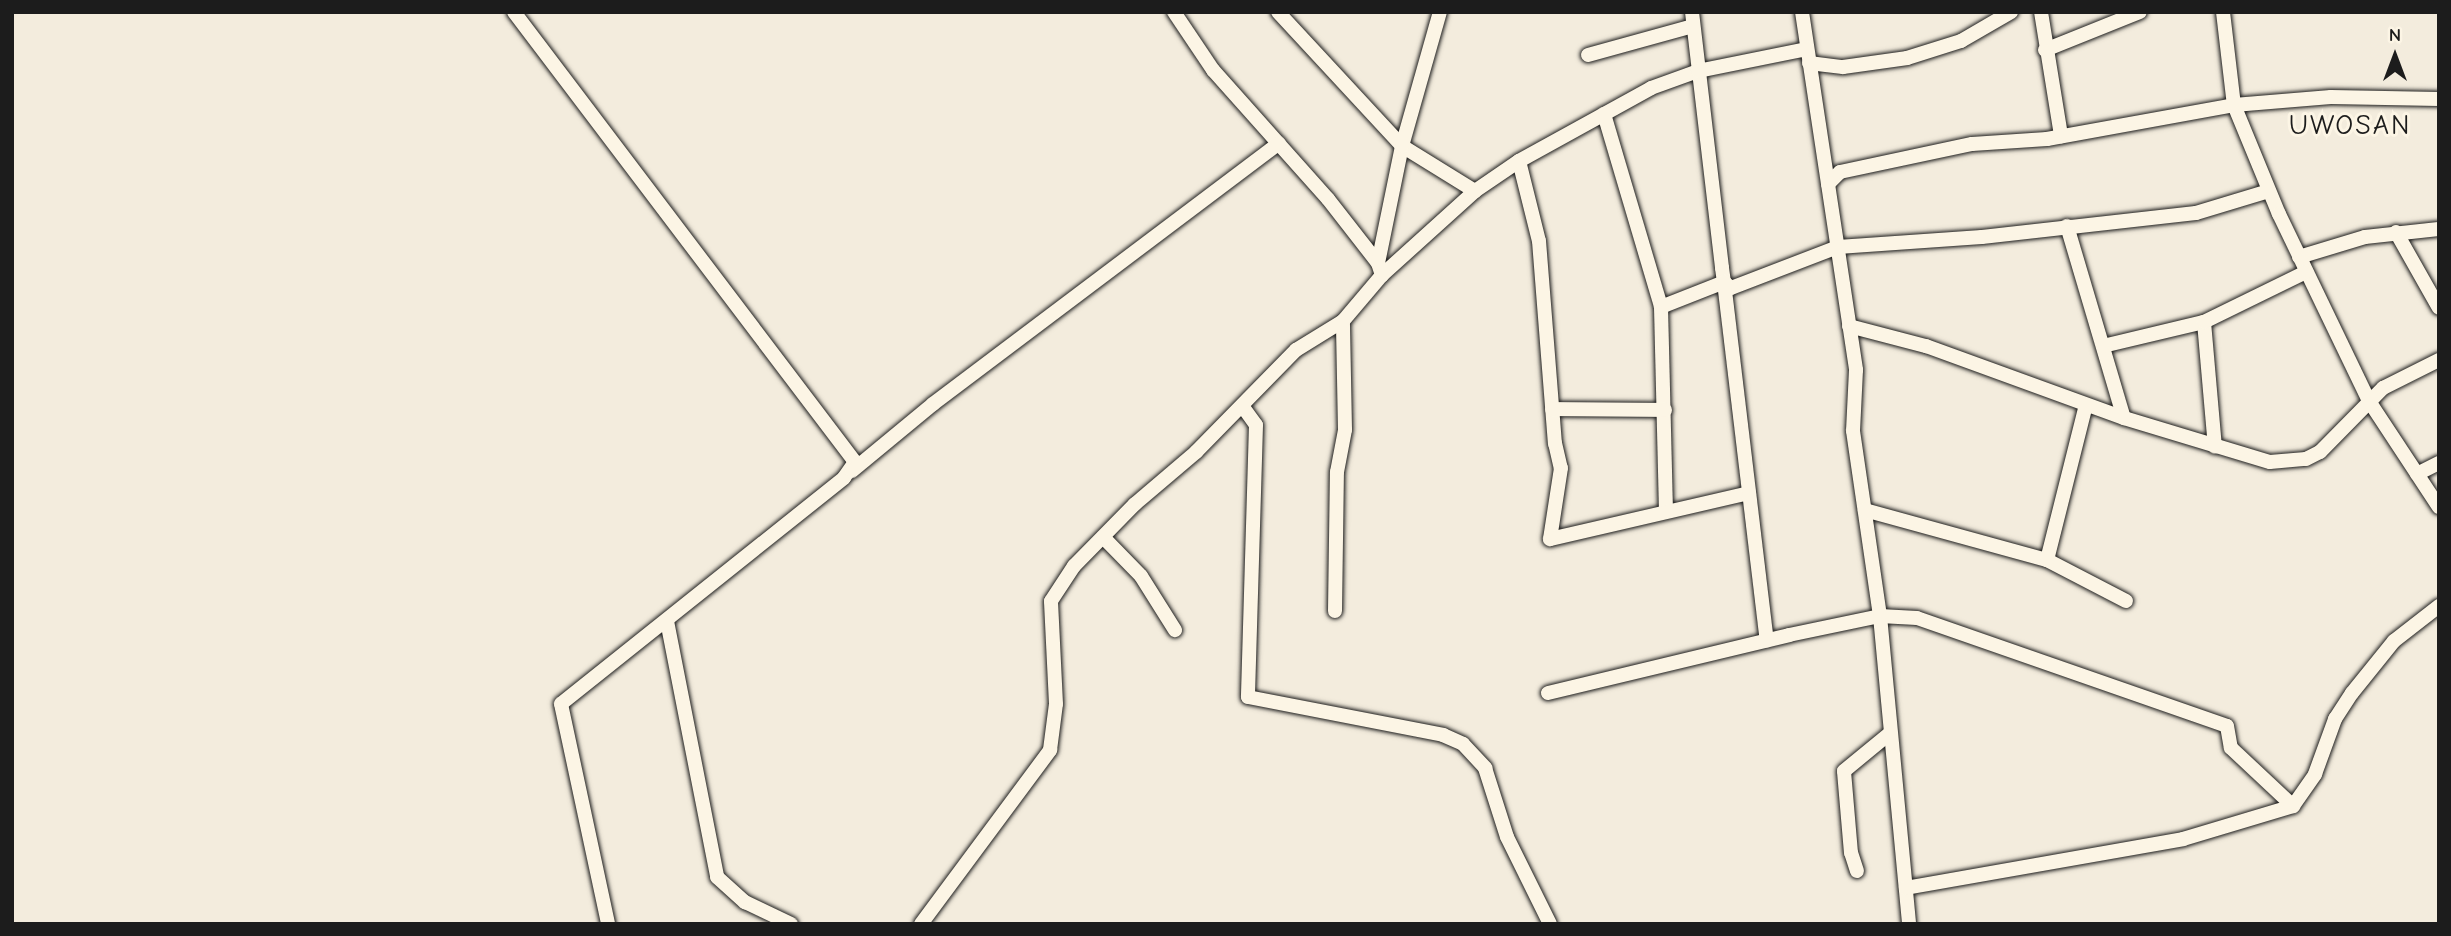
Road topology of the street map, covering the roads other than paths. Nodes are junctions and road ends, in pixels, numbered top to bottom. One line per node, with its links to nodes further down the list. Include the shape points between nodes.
1 (514, 12): 50 (street, via 849,452 855,462)
2 (1174, 12): 19 (street, via 1213,70)
3 (1278, 12): 20 (street)
4 (1440, 12): 20 (street)
5 (1802, 12): 13 (street)
6 (2011, 12): 13 (street, via 1961,41 1907,58 1843,66)
7 (2042, 12): 11 (street)
8 (2140, 12): 11 (street)
9 (2223, 12): 16 (street)
10 (1693, 19): 12 (street); 14 (street)
11 (2045, 50): 18 (street)
12 (1588, 55)
13 (1808, 56): 14 (street); 22 (street)
14 (1698, 71): 17 (street); 34 (street)
15 (2439, 99): 16 (street, via 2331,97)
16 (2234, 105): 18 (street); 26 (street)
17 (1604, 114): 21 (street); 35 (street)
18 (2061, 136): 23 (street, via 1972,144)
19 (1279, 143): 32 (street); 50 (street, via 933,404)
20 (1402, 146): 25 (street); 32 (street)
21 (1519, 161): 25 (street); 45 (street, via 1539,241)
22 (1824, 166): 23 (street); 24 (street)
23 (1840, 172): 24 (street)
24 (1828, 184): 30 (street)
25 (1475, 191): 32 (street)
26 (2269, 191): 27 (street, via 2196,213); 31 (street)
27 (2067, 226): 30 (street); 40 (street)
28 (2439, 229): 29 (street)
29 (2396, 232): 31 (street); 36 (street)
30 (1838, 247): 34 (street, via 1738,287); 39 (street)
31 (2299, 257): 33 (street)
32 (1380, 270): 37 (street)
33 (2306, 272): 38 (street); 42 (street)
34 (1724, 282): 35 (street); 52 (street)
35 (1661, 307): 46 (street)
36 (2439, 308)
37 (1342, 321): 44 (street, via 1296,350); 60 (street, via 1345,430 1336,484)
38 (2204, 322): 40 (street); 48 (street)
39 (1849, 326): 43 (street, via 1927,346); 55 (street, via 1856,370 1853,431)
40 (2103, 346): 47 (street)
41 (2439, 360): 42 (street, via 2390,384)
42 (2369, 401): 48 (street, via 2339,434 2306,459 2270,463); 51 (street)
43 (2086, 405): 47 (street); 57 (street)
44 (1243, 407): 56 (street); 73 (street, via 1256,425 1248,697 1443,735 1463,744 1485,768 1507,837)
45 (1552, 409): 46 (street); 54 (street, via 1561,468 1550,539)
46 (1665, 410): 54 (street)
47 (2124, 418): 48 (street)
48 (2215, 447)
49 (2439, 463): 51 (street)
50 (852, 471): 62 (street)
51 (2417, 474): 53 (street)
52 (1749, 493): 54 (street); 64 (street)
53 (2439, 507)
54 (1666, 510)
55 (1865, 510): 57 (street); 61 (street)
56 (1103, 537): 63 (street, via 1141,576); 72 (street, via 1074,566 1051,601 1056,704 1050,750)
57 (2047, 560): 58 (street)
58 (2126, 601)
59 (2439, 606): 67 (street, via 2394,641 2352,693 2335,719 2315,774)
60 (1335, 611)
61 (1880, 616): 64 (street); 66 (street); 67 (street, via 1917,618 2227,726 2231,748)
62 (667, 621): 70 (street, via 565,698 559,708); 71 (street, via 717,877 745,902)
63 (1175, 630)
64 (1767, 640): 65 (street)
65 (1548, 693)
66 (1889, 734): 68 (street, via 1843,771); 69 (street)
67 (2292, 806): 69 (street, via 2183,839)
68 (1857, 871)
69 (1906, 888): 74 (street)
70 (608, 924)
71 (791, 924)
72 (922, 924)
73 (1550, 924)
74 (1909, 924)

